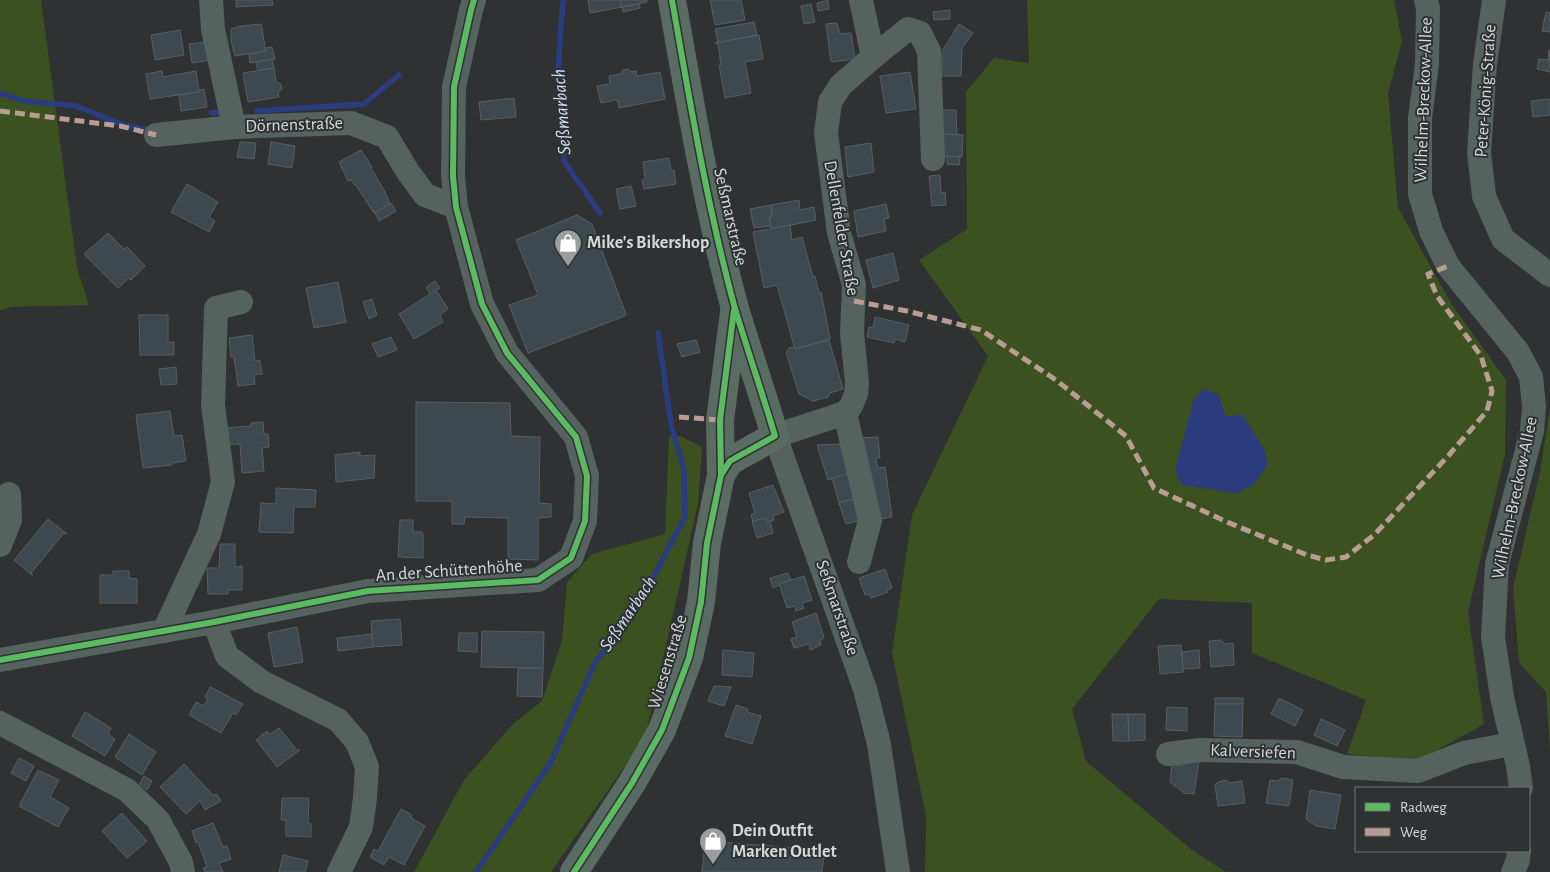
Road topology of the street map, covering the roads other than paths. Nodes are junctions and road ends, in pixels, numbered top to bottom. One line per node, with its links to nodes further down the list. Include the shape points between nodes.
1 (211, 0): 8 (street, via 213,29)
2 (474, 0): 11 (street, An der Schüttenhöhe, via 454,87)
3 (672, 0): 14 (main road, Seßmarstraße, via 698,145)
4 (861, 0): 7 (street)
5 (1426, 0): 15 (street, Wilhelm-Breckow-Allee, via 1427,64 1420,118 1420,194 1430,231 1448,266)
6 (1494, 0): 12 (street, Peter-König-Straße, via 1485,64 1479,153 1484,196 1504,239)
7 (873, 58): 10 (street, Dellenfelder Straße, via 908,29 920,33 928,51); 16 (street, Dellenfelder Straße, via 841,85 830,102 826,133 840,233 854,285 852,333 857,383 851,406)
8 (234, 127): 9 (street, Dörnenstraße); 11 (street, Dörnenstraße, via 352,123 387,137 425,194)
9 (156, 135)
10 (933, 159)
11 (456, 207): 22 (street, An der Schüttenhöhe, via 482,304 507,353 576,437 587,476 586,521 570,558 538,580 368,591)
12 (1550, 275)
13 (241, 302): 23 (street, via 216,308 213,405 223,482 209,534)
14 (734, 305): 17 (main road, Seßmarstraße); 18 (main road, Wiesenstraße, via 720,420)
15 (1540, 374): 26 (street, Wilhelm-Breckow-Allee, via 1532,431 1497,564 1493,637)
16 (844, 412): 17 (street); 21 (street, via 870,520)
17 (776, 436): 18 (main road, via 744,452 730,462); 33 (street, Seßmarstraße, via 865,688 879,744)
18 (721, 475): 32 (main road, Wiesenstraße, via 689,658 662,730)
19 (9, 494): 20 (street, via 10,520)
20 (0, 545)
21 (859, 562)
22 (214, 622): 23 (street, An der Schüttenhöhe); 31 (street, via 228,656 262,682 338,720 357,742 366,767 366,798 360,826)
23 (164, 631): 24 (street, An der Schüttenhöhe)
24 (0, 660)
25 (0, 723): 30 (street, via 127,790 158,820 181,862)
26 (1512, 744): 27 (street, Kalversiefen, via 1464,753 1418,771 1343,767 1298,752 1200,750); 28 (street, Wilhelm-Breckow-Allee)
27 (1168, 754)
28 (1521, 787)
29 (1519, 852): 34 (street)
30 (183, 872)
31 (339, 872)
32 (574, 872)
33 (898, 872)
34 (1513, 872)

